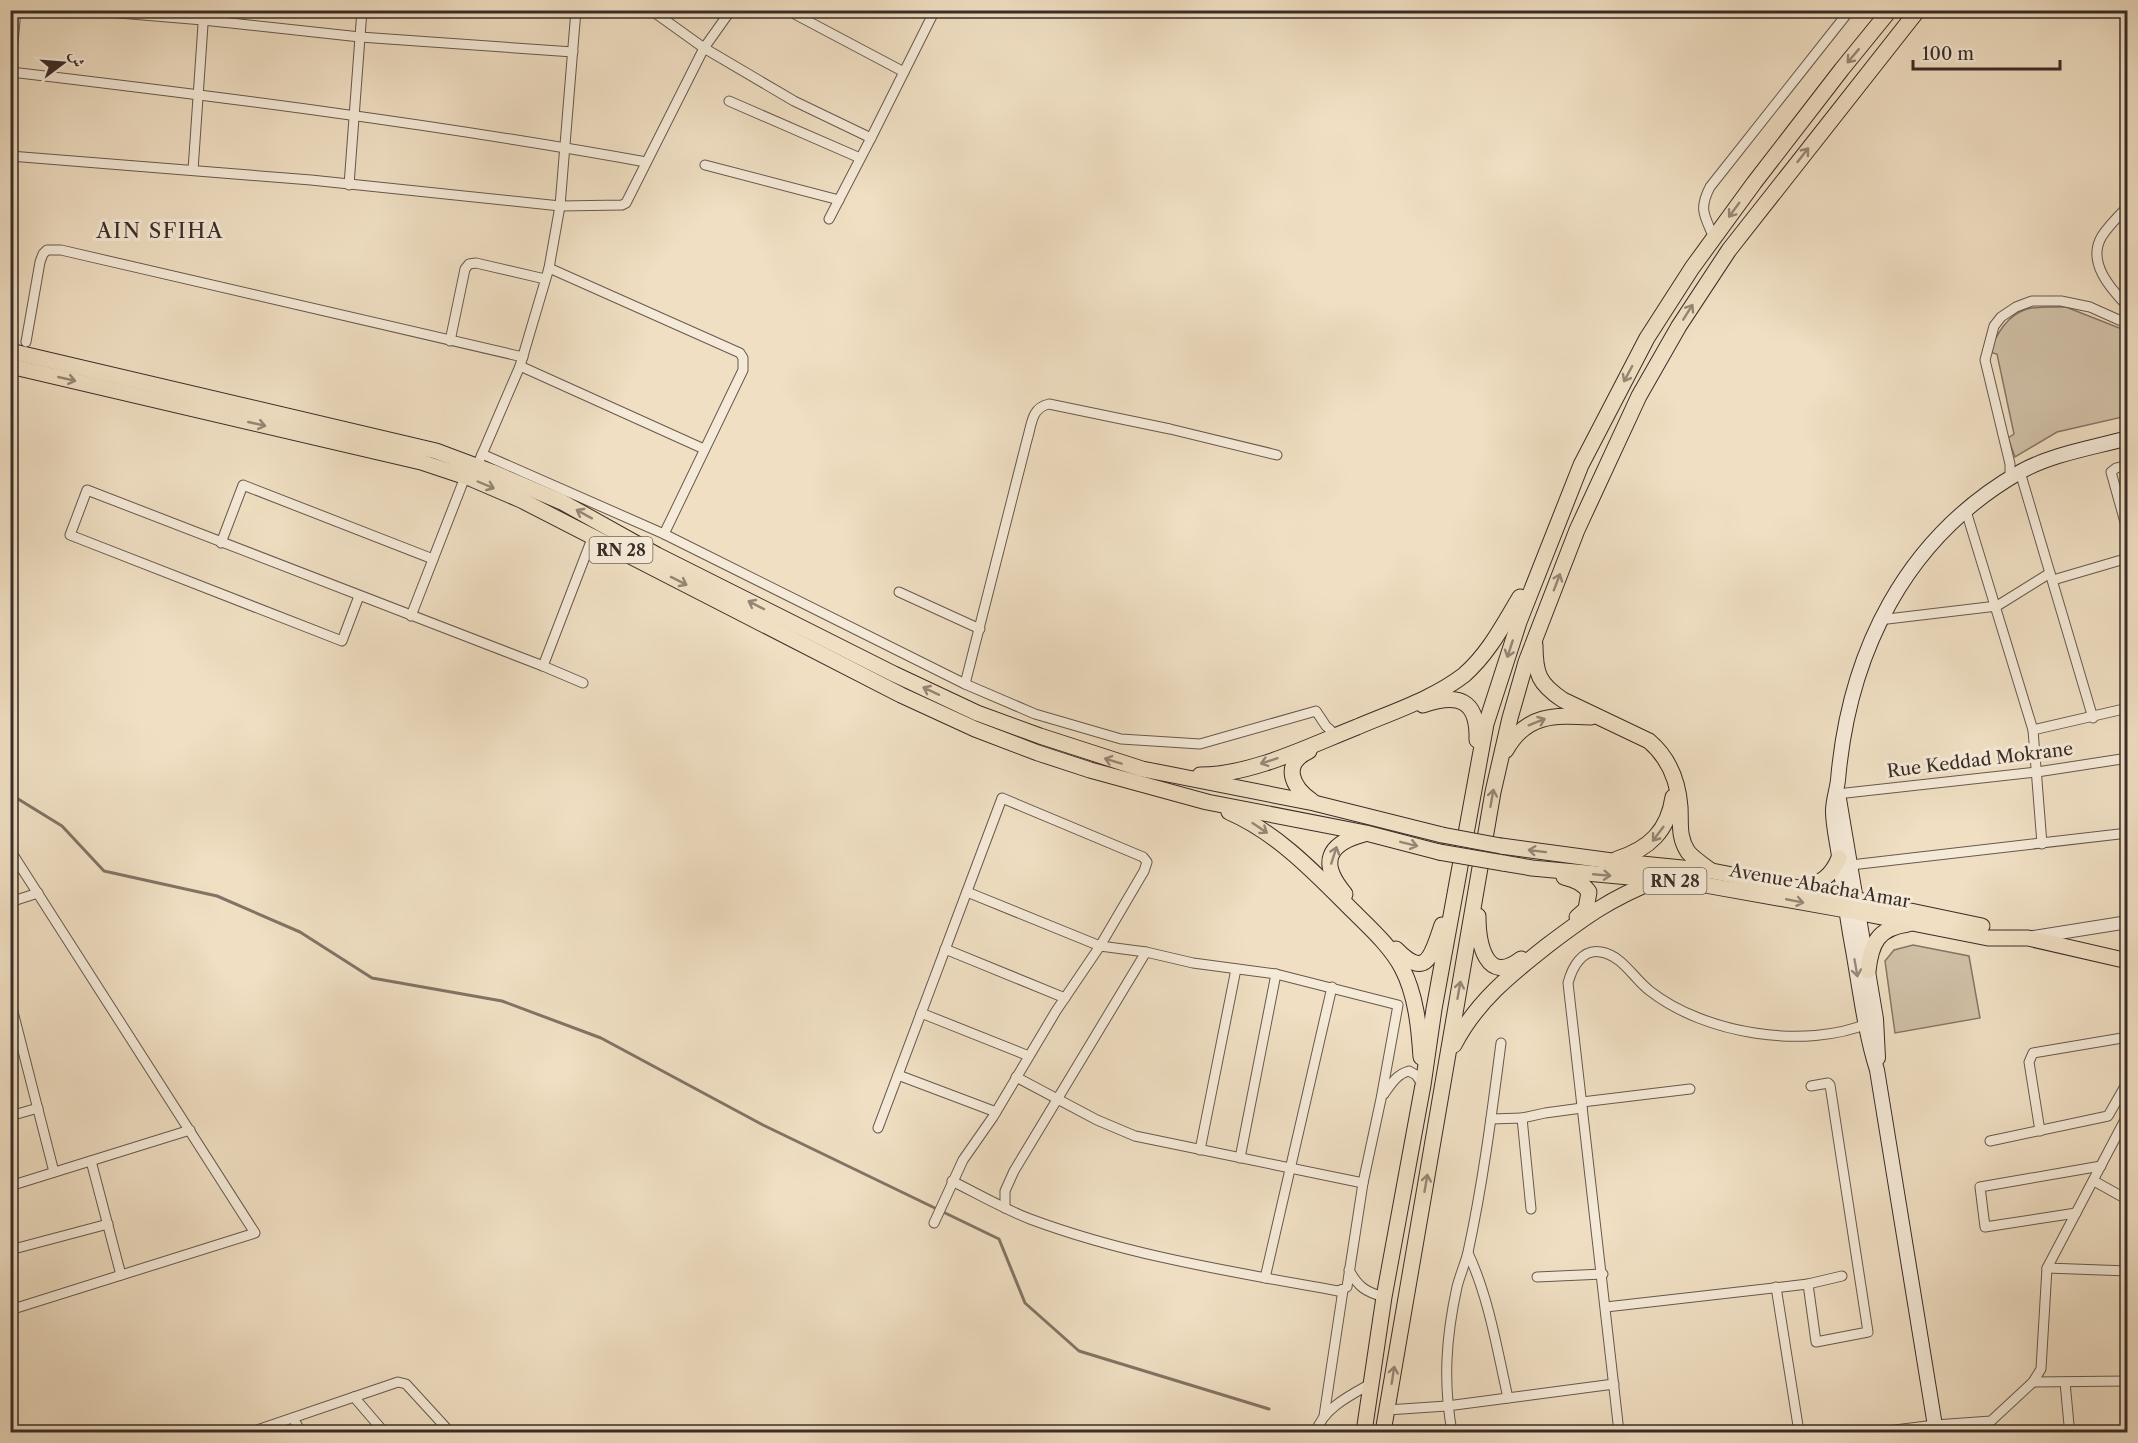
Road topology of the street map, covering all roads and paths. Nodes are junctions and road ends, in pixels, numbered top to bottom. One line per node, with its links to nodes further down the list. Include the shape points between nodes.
1 (15, 10): 17 (street)
2 (83, 10): 12 (street)
3 (362, 10): 13 (street)
4 (576, 10): 15 (street)
5 (651, 10): 14 (street)
6 (731, 10): 14 (street)
7 (787, 10): 16 (street)
8 (935, 10): 16 (street)
9 (1850, 10): 33 (street, via 1710,188 1703,201)
10 (1890, 10): 33 (main road, one-way to 33)
11 (1918, 10): 64 (main road, one-way to 11, via 1577,530 1618,441 1679,326 1729,250)
12 (204, 15): 13 (street); 18 (street)
13 (360, 37): 15 (street); 20 (street)
14 (704, 48): 21 (street, via 794,101); 25 (street)
15 (573, 52): 22 (street)
16 (904, 72): 21 (street)
17 (11, 74): 18 (street)
18 (198, 94): 20 (street); 27 (street)
19 (729, 101): 24 (street)
20 (354, 115): 22 (street); 28 (street)
21 (871, 138): 24 (street)
22 (565, 147): 25 (street); 30 (street)
23 (10, 156): 27 (street)
24 (860, 158): 29 (street)
25 (646, 162): 30 (street, via 626,203)
26 (705, 165): 29 (street)
27 (192, 170): 28 (street)
28 (349, 185): 30 (street)
29 (839, 200): 32 (street)
30 (560, 206): 34 (street)
31 (2127, 206): 36 (street, via 2101,237 2097,252 2108,286)
32 (829, 219)
33 (1714, 238): 56 (main road, one-way to 56, via 1647,338 1581,465)
34 (549, 268): 35 (street); 44 (street, via 740,353 743,370)
35 (545, 279): 38 (street, via 469,264); 41 (street)
36 (2127, 307)
37 (2127, 324): 48 (street, via 2090,307 2032,301 2016,307 1994,326 1985,360)
38 (450, 341): 39 (street, via 52,249 43,254 40,262); 41 (street)
39 (26, 342)
40 (10, 351): 47 (main road, RN 28, via 436,451)
41 (521, 362): 44 (street); 47 (street)
42 (10, 366): 47 (main road, RN 28, one-way to 47, via 421,462)
43 (2127, 438): 48 (main road, via 2045,461)
44 (705, 449): 51 (street)
45 (1277, 455): 63 (street, via 1170,429 1049,404 1040,406 1027,440)
46 (2127, 465): 50 (street, via 2111,472)
47 (475, 466): 51 (street); 52 (main road, RN 28, one-way to 52, via 520,500); 55 (street); 76 (main road, RN 28, one-way to 47, via 1104,758 977,713 657,555 562,502)
48 (2015, 475): 49 (main road); 57 (street)
49 (1966, 511): 60 (street); 62 (main road, via 1925,552)
50 (2127, 533)
51 (664, 534): 67 (street)
52 (593, 536): 65 (street); 80 (main road, RN 28, one-way to 80, via 901,695 975,729 1080,766)
53 (221, 543): 55 (street, via 243,485); 59 (street); 59 (street, via 87,490 70,535 342,641)
54 (2127, 558): 57 (street)
55 (433, 559): 61 (street)
56 (1542, 561): 72 (main road, via 1506,624 1462,676 1401,709); 78 (main road, one-way to 78, via 1486,724)
57 (2051, 576): 60 (street); 70 (street)
58 (898, 592): 63 (street)
59 (359, 596): 61 (street)
60 (1997, 606): 62 (street); 71 (street)
61 (411, 616): 65 (street)
62 (1879, 620): 79 (main road, via 1849,703 1841,740)
63 (980, 629): 67 (street)
64 (1536, 636): 69 (main road, via 1535,662 1543,683 1563,700); 74 (main road)
65 (543, 666): 66 (street)
66 (584, 683)
67 (965, 684): 72 (street, via 1035,714 1121,739 1200,744 1316,711)
68 (2127, 708): 70 (street)
69 (1598, 717): 74 (main road, one-way to 69, via 1516,734 1541,719); 77 (main road, via 1655,746 1669,762)
70 (2093, 717): 71 (street)
71 (2033, 730): 75 (street)
72 (1336, 735): 76 (main road, one-way to 76, via 1274,759 1213,775)
73 (2127, 758): 75 (street, Rue Keddad Mokrane)
74 (1499, 764): 92 (main road, one-way to 74)
75 (2037, 771): 79 (street, Rue Keddad Mokrane); 84 (street)
76 (1170, 775): 81 (main road)
77 (1676, 782): 86 (main road, one-way to 86, via 1671,810 1658,835 1643,848); 89 (main road, via 1682,840 1693,858)
78 (1475, 785): 81 (main road, via 1475,718 1462,701 1447,699 1298,758 1292,770 1295,785); 90 (main road)
79 (1837, 794): 87 (main road, via 1833,811)
80 (1208, 802): 82 (main road, RN 28); 122 (main road, one-way to 122, via 1245,819 1285,847 1388,948 1410,984 1416,1007)
81 (1314, 803): 86 (main road, one-way to 81, bridge, via 1442,835)
82 (1366, 833): 88 (main road, Avenue Abacha Amar / RN 28, one-way to 88, bridge, via 1439,852); 90 (main road, one-way to 82, via 1430,957 1419,964 1410,962 1364,916 1332,875 1330,863 1335,848)
83 (2127, 833): 84 (street)
84 (2042, 844): 87 (street)
85 (10, 850): 95 (street)
86 (1612, 861): 89 (main road)
87 (1845, 861): 93 (main road, via 1825,879); 97 (main road)
88 (1532, 868): 91 (main road, Avenue Abacha Amar / RN 28, one-way to 91); 92 (main road, via 1577,881 1589,892 1589,900 1578,916 1508,966 1490,963 1481,949)
89 (1712, 871): 93 (main road)
90 (1459, 874): 122 (main road)
91 (1660, 879): 97 (main road, Avenue Abacha Amar / RN 28, one-way to 97); 117 (main road, via 1626,892 1586,916 1503,982 1480,1004)
92 (1478, 883): 117 (main road, one-way to 92)
93 (1800, 888): 97 (main road)
94 (967, 892): 101 (street); 101 (street, via 1002,798 1147,862); 102 (street)
95 (38, 893): 96 (street); 135 (street)
96 (10, 902)
97 (1851, 905): 99 (main road, Avenue Abacha Amar / RN 28); 100 (main road, via 1997,929); 106 (main road); 112 (main road, one-way to 112)
98 (2127, 922): 100 (street)
99 (1913, 923): 100 (main road, Avenue Abacha Amar / RN 28, via 1988,938); 106 (main road, via 1898,925 1879,937 1872,946)
100 (2028, 938): 104 (main road, Avenue Abacha Amar / RN 28)
101 (1100, 946): 103 (street); 109 (street)
102 (945, 949): 109 (street); 111 (street)
103 (1146, 952): 105 (street); 125 (street)
104 (2127, 961)
105 (1236, 969): 107 (street); 138 (street)
106 (1868, 971): 112 (main road)
107 (1276, 974): 108 (street); 139 (street)
108 (1332, 987): 126 (street, via 1398,1005); 142 (street)
109 (1065, 998): 118 (street)
110 (10, 1000): 114 (street)
111 (921, 1013): 118 (street); 119 (street)
112 (1871, 1022): 127 (street, via 1829,1033 1789,1037 1719,1025 1650,991 1616,957 1598,951 1580,958 1568,983); 181 (main road)
113 (2127, 1037): 136 (street, via 2032,1053 2029,1062)
114 (21, 1042): 116 (street); 128 (street)
115 (1501, 1043): 133 (street)
116 (10, 1046)
117 (1448, 1055): 178 (main road, one-way to 117)
118 (1029, 1056): 120 (street)
119 (898, 1075): 129 (street); 134 (street)
120 (1016, 1077): 125 (street); 129 (street)
121 (2127, 1081): 136 (street, via 2108,1116)
122 (1423, 1085): 126 (street, via 1416,1075 1404,1072); 167 (main road)
123 (1811, 1086): 164 (street, via 1830,1085 1868,1332 1816,1342)
124 (1690, 1089): 127 (street)
125 (1056, 1099): 138 (street, via 1114,1129); 149 (street, via 1014,1171 1005,1191)
126 (1381, 1099): 146 (street)
127 (1582, 1105): 131 (street); 159 (street)
128 (38, 1108): 130 (street); 143 (street)
129 (996, 1112): 145 (street)
130 (10, 1116)
131 (1522, 1118): 133 (street); 150 (street)
132 (2127, 1118): 141 (street)
133 (1491, 1119): 155 (street)
134 (878, 1128)
135 (189, 1130): 140 (street); 160 (street, via 255,1233)
136 (2040, 1131): 137 (street)
137 (1990, 1142)
138 (1200, 1150): 139 (street)
139 (1240, 1158): 142 (street)
140 (91, 1161): 143 (street); 153 (street)
141 (2102, 1166): 144 (street); 151 (street, via 1980,1187 1985,1227)
142 (1291, 1168): 146 (street); 163 (street)
143 (54, 1172): 147 (street)
144 (2094, 1180): 148 (street); 151 (street)
145 (952, 1181): 149 (street); 152 (street)
146 (1364, 1183): 157 (street)
147 (10, 1186)
148 (2127, 1200)
149 (1005, 1208): 163 (street, via 1096,1242)
150 (1531, 1209)
151 (2076, 1213): 156 (street)
152 (934, 1223)
153 (108, 1224): 154 (street); 160 (street)
154 (10, 1250)
155 (1468, 1252): 176 (street, via 1480,1283); 177 (street, via 1445,1363)
156 (2047, 1268): 158 (street); 171 (street, via 2041,1370)
157 (1349, 1270): 166 (street); 167 (street, via 1356,1283)
158 (2127, 1271)
159 (1603, 1274): 162 (street); 168 (street)
160 (121, 1275): 169 (street)
161 (1842, 1276): 164 (street)
162 (1537, 1277)
163 (1265, 1278): 166 (street)
164 (1809, 1284): 165 (street)
165 (1776, 1287): 168 (street); 191 (street)
166 (1343, 1290): 179 (street)
167 (1384, 1297): 173 (main road)
168 (1606, 1307): 174 (street)
169 (10, 1310)
170 (2127, 1381): 172 (street)
171 (2033, 1382): 172 (street); 181 (street, via 1991,1421)
172 (2065, 1382): 193 (street)
173 (1372, 1383): 179 (street); 187 (main road)
174 (1614, 1384): 176 (street); 190 (street)
175 (354, 1397): 180 (street); 184 (street); 185 (street, via 398,1382 406,1384)
176 (1508, 1398): 177 (street)
177 (1447, 1406): 178 (street); 189 (street)
178 (1387, 1410): 188 (main road)
179 (1324, 1416): 186 (street)
180 (293, 1418): 182 (street); 183 (street)
181 (1936, 1429): 192 (street)
182 (251, 1432)
183 (301, 1432)
184 (384, 1432)
185 (450, 1432)
186 (1316, 1432)
187 (1364, 1432)
188 (1383, 1432)
189 (1452, 1432)
190 (1619, 1432)
191 (1800, 1432)
192 (1879, 1432)
193 (2073, 1432)

